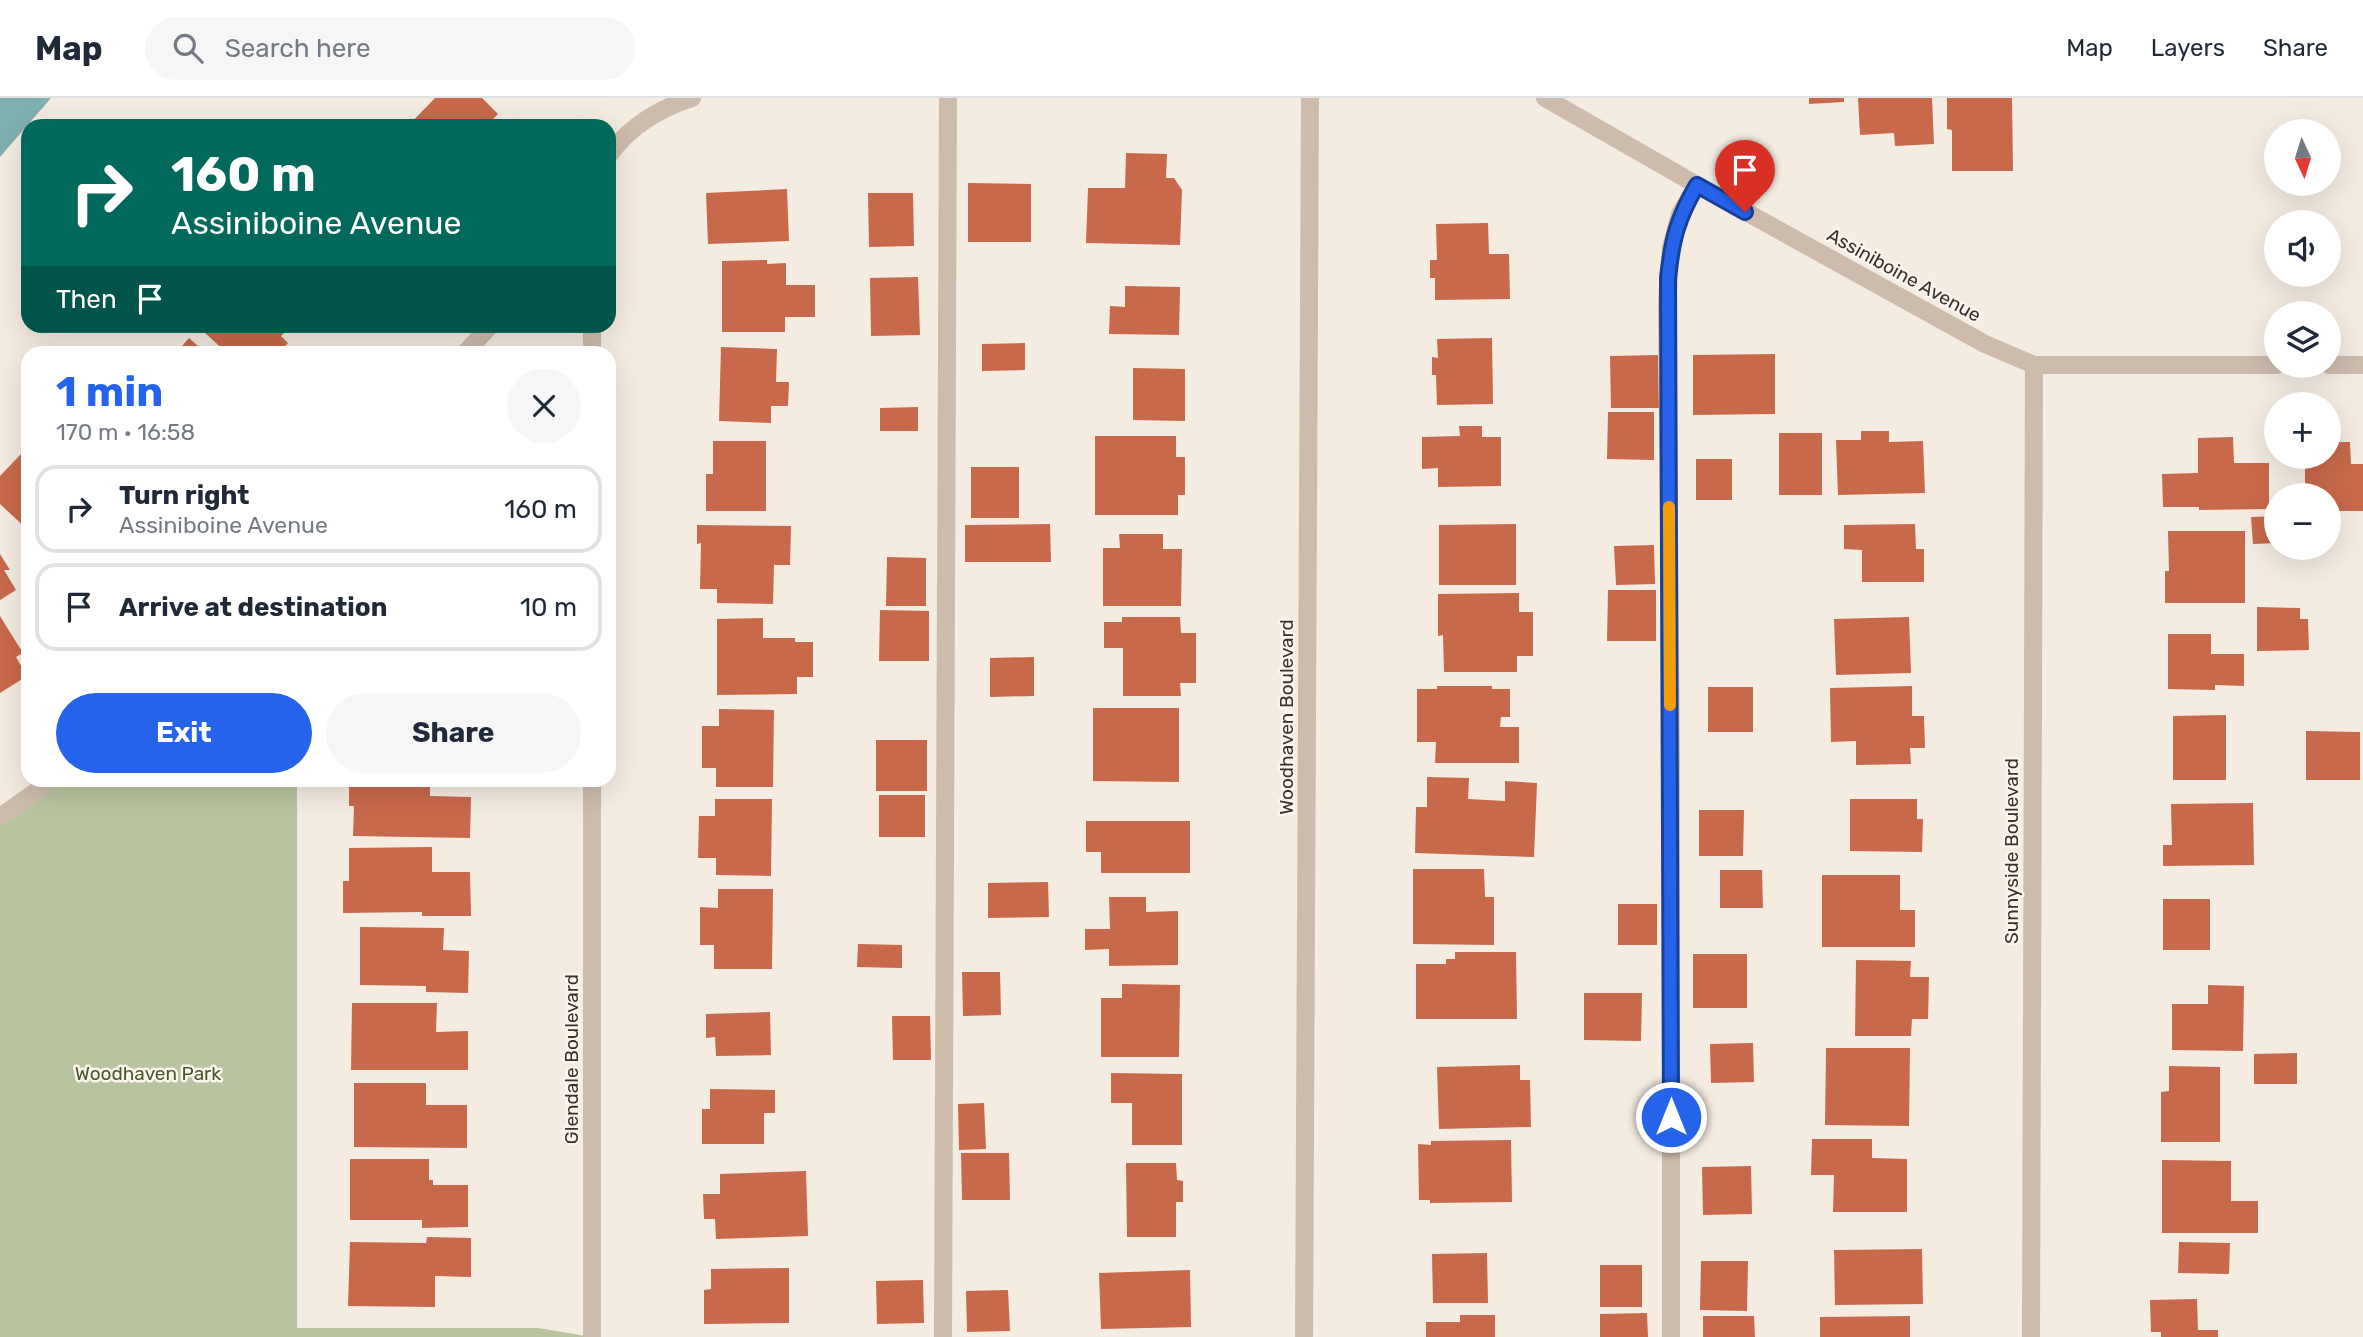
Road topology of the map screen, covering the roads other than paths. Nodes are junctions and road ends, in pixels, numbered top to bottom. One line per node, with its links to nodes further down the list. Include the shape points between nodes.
1 (692, 98): 5 (street, via 637,124)
2 (947, 98): 17 (street)
3 (1310, 98): 18 (street, Woodhaven Boulevard)
4 (1545, 98): 6 (street, Assiniboine Avenue)
5 (616, 146)
6 (1697, 185): 9 (street, Assiniboine Avenue, via 1985,344); 19 (street, via 1680,214 1671,247 1667,303)
7 (484, 333): 8 (street)
8 (471, 346)
9 (2034, 365): 10 (street, Assiniboine Avenue); 20 (street, Sunnyside Boulevard)
10 (2264, 365)
11 (2341, 365): 12 (street)
12 (2363, 365)
13 (42, 787): 15 (street)
14 (592, 787): 16 (street, Glendale Boulevard)
15 (0, 817)
16 (592, 1337)
17 (943, 1337)
18 (1304, 1337)
19 (1671, 1337)
20 (2031, 1337)

